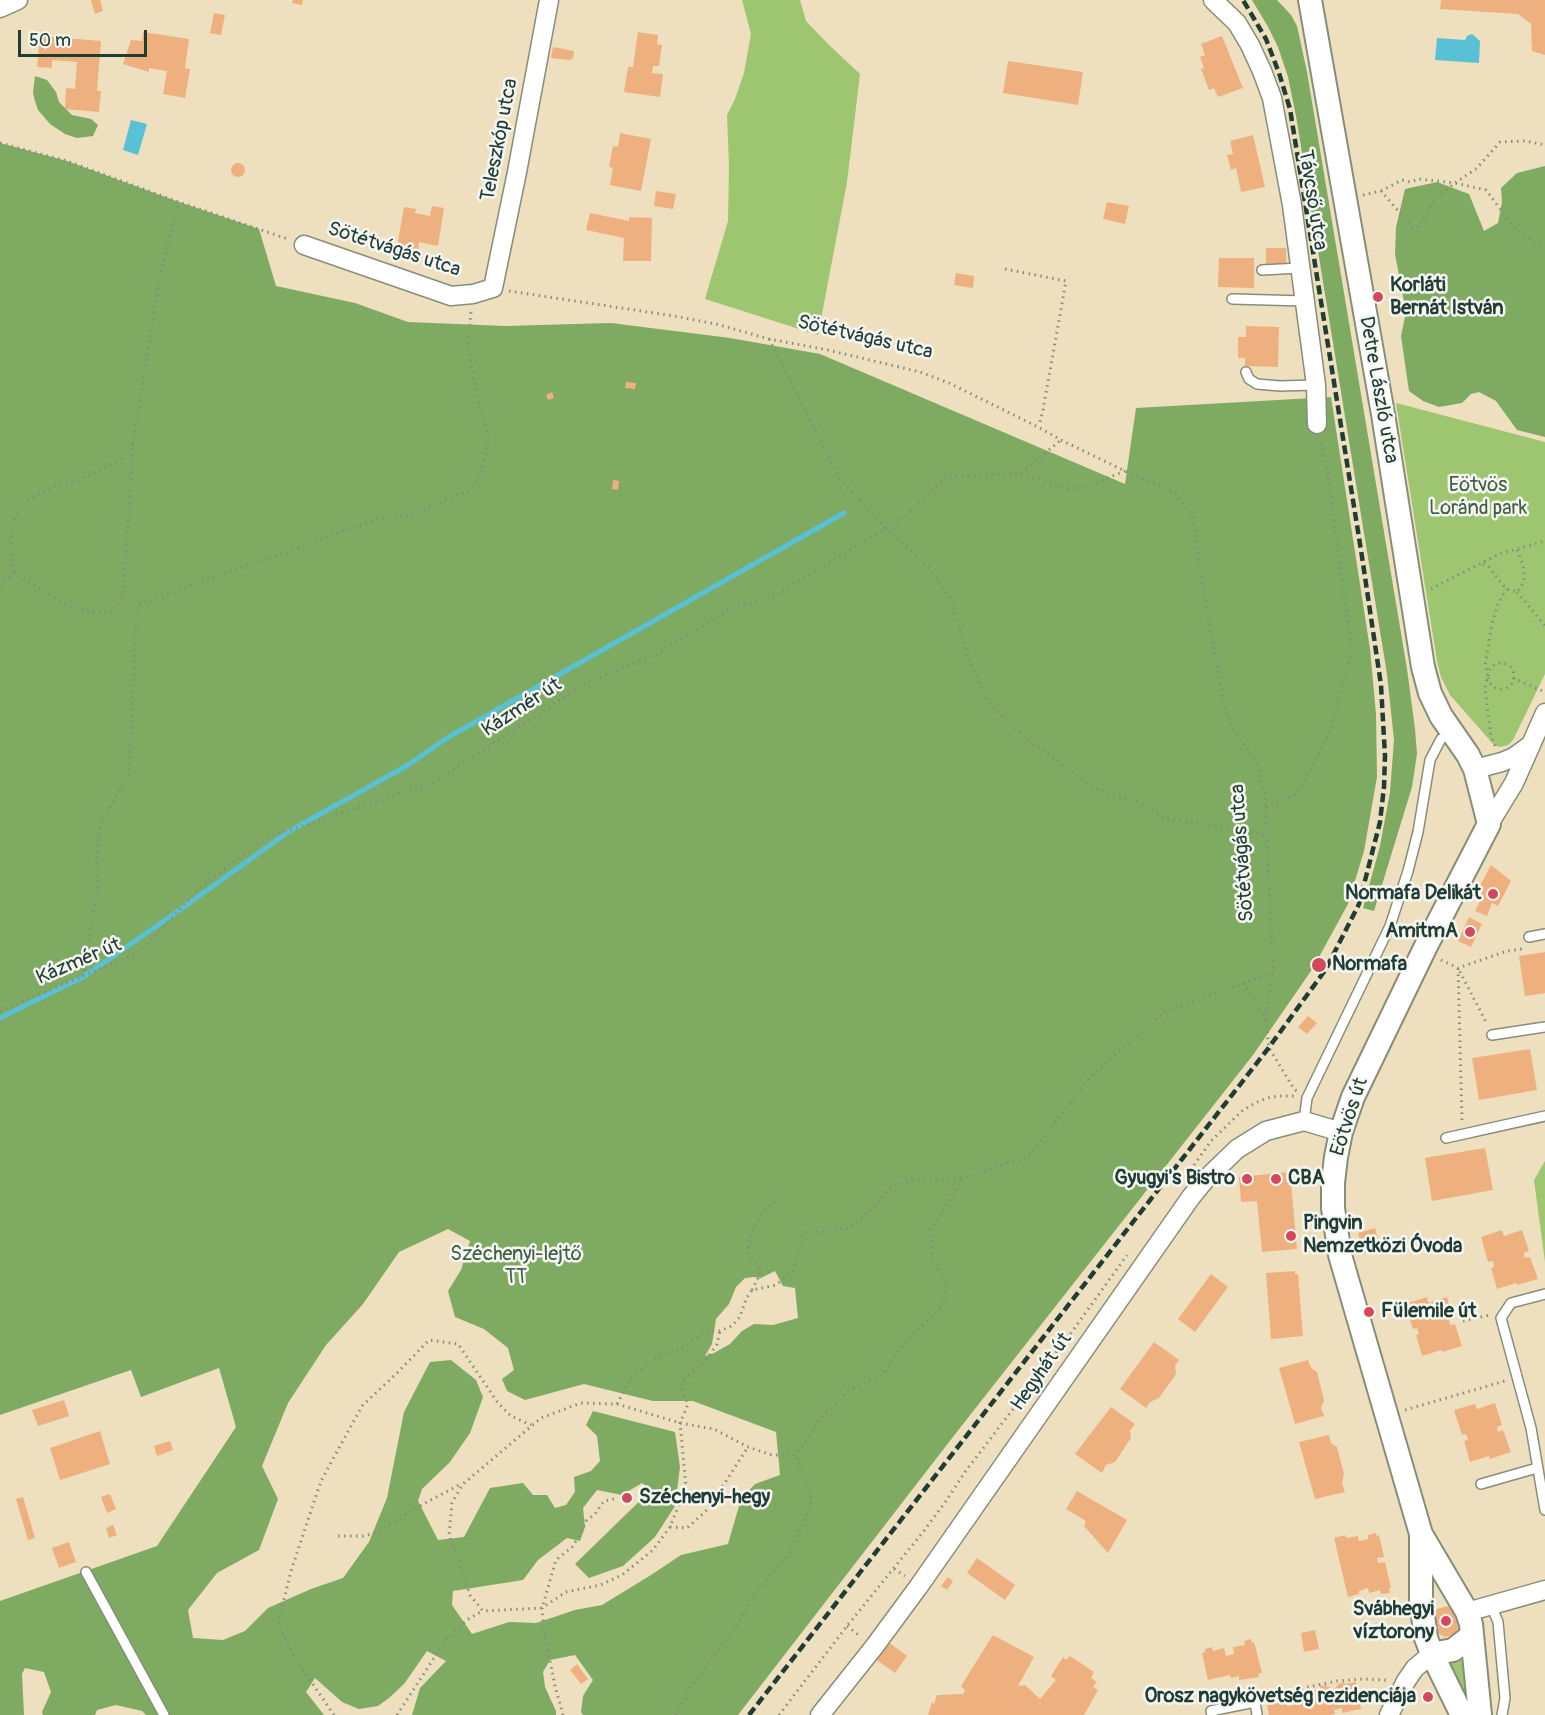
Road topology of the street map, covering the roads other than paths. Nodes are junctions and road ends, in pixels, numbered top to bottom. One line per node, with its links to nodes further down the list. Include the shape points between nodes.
1 (18, 0): 5 (street)
2 (549, 0): 9 (street, Teleszkóp utca)
3 (1213, 0): 7 (street, Távcső utca, via 1237,22 1272,98)
4 (1310, 1): 18 (street, Detre László utca, via 1423,667 1441,716)
5 (0, 8)
6 (304, 245): 9 (street, Sötétvágás utca, via 451,296)
7 (1300, 268): 8 (lane); 11 (street, Távcső utca)
8 (1262, 270)
9 (493, 288)
10 (1232, 298): 11 (lane)
11 (1305, 301): 13 (street, Távcső utca)
12 (1246, 372): 13 (lane, via 1257,384)
13 (1316, 385): 14 (street, Távcső utca)
14 (1317, 424)
15 (1545, 713): 16 (street, Eötvös út)
16 (1536, 738): 18 (street, via 1514,757); 19 (street, Eötvös út)
17 (1441, 739): 25 (lane, via 1430,760 1416,842 1390,926 1307,1098)
18 (1475, 769): 19 (street)
19 (1489, 824): 26 (street, Eötvös út, via 1365,1070)
20 (1545, 934): 21 (lane)
21 (1530, 937)
22 (1545, 1028): 23 (lane)
23 (1492, 1035)
24 (1545, 1116): 27 (lane)
25 (1304, 1121): 26 (street); 41 (street, Hegyhát út, via 1254,1138 1222,1162 1198,1189 919,1586)
26 (1341, 1132): 32 (street, Eötvös út, via 1333,1183 1338,1244)
27 (1446, 1138)
28 (1545, 1293): 29 (lane, via 1511,1303 1501,1318 1531,1428)
29 (1537, 1468): 30 (lane); 31 (lane)
30 (1481, 1484)
31 (1545, 1510)
32 (1421, 1534): 35 (street, Eötvös út); 36 (street, Eötvös út)
33 (86, 1572): 40 (lane)
34 (1545, 1590): 37 (street)
35 (1421, 1601): 36 (street, via 1444,1593); 39 (street, Eötvös út)
36 (1462, 1604): 37 (street); 38 (street, Eötvös út)
37 (1491, 1605): 47 (lane, via 1498,1622)
38 (1472, 1634): 39 (street, via 1453,1650); 46 (street, Eötvös út)
39 (1432, 1654): 44 (street, via 1415,1668); 45 (street, Eötvös út)
40 (164, 1715)
41 (820, 1715)
42 (1212, 1715): 43 (lane, via 1211,1712 1255,1702)
43 (1257, 1715)
44 (1389, 1715)
45 (1462, 1715)
46 (1480, 1715)
47 (1502, 1715)

